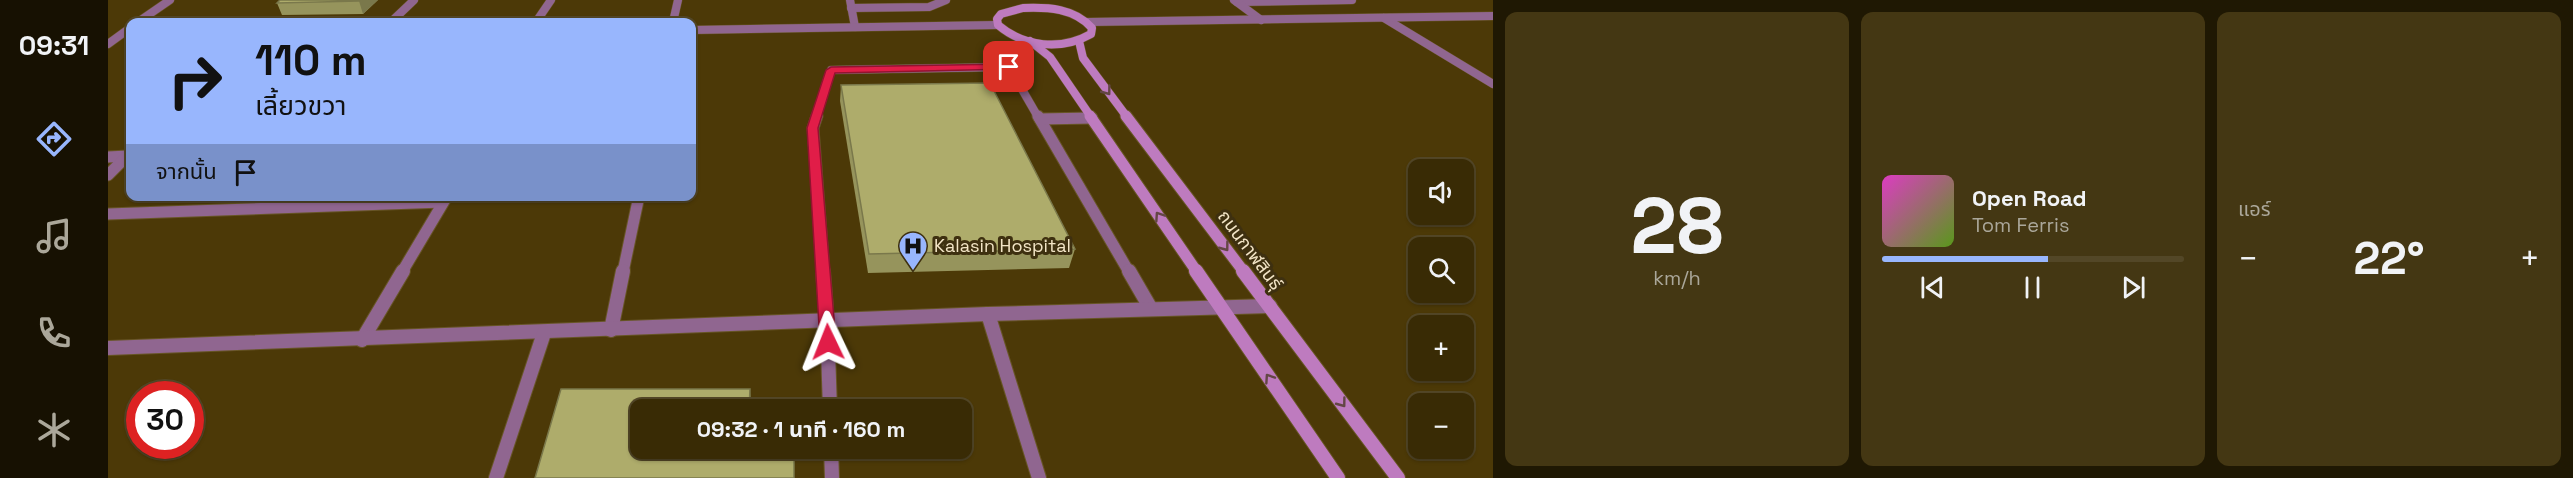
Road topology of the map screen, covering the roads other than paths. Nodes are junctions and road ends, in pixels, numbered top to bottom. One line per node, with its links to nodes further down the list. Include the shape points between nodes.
1 (170, 0): 13 (street)
2 (414, 0): 14 (street)
3 (551, 0): 15 (street)
4 (678, 0): 16 (street)
5 (946, 0): 9 (street, via 929,7)
6 (1038, 0): 10 (main road)
7 (1352, 0): 8 (street)
8 (1236, 1): 17 (street)
9 (851, 4): 20 (street)
10 (1053, 9): 18 (main road); 19 (main road, via 1010,6 997,19)
11 (1493, 15): 12 (street)
12 (1383, 17): 17 (street); 27 (street)
13 (144, 18)
14 (395, 18)
15 (539, 18)
16 (674, 18)
17 (1261, 20): 18 (street)
18 (1088, 22): 26 (main road, via 1091,34)
19 (998, 25): 20 (street); 25 (main road)
20 (855, 27): 21 (street)
21 (696, 30)
22 (126, 31): 24 (street)
23 (126, 39): 24 (street)
24 (110, 41)
25 (1030, 41): 26 (main road); 28 (main road, via 1050,57)
26 (1079, 41): 38 (main road, ถนนกาฬสินธุ์, one-way to 38, via 1083,58)
27 (1493, 84)
28 (1092, 118): 29 (street); 39 (main road, one-way to 28)
29 (1040, 119): 40 (street); 42 (street, via 1009,67 831,70 813,128)
30 (126, 155): 31 (street)
31 (108, 157)
32 (126, 158): 33 (street)
33 (108, 175)
34 (400, 201): 37 (street)
35 (444, 201): 45 (street)
36 (638, 201): 43 (street)
37 (108, 214)
38 (1270, 306): 39 (street); 53 (main road, ถนนกาฬสินธุ์, one-way to 53)
39 (1221, 307): 40 (street); 52 (main road, one-way to 39)
40 (1151, 309): 41 (street)
41 (988, 314): 42 (street); 51 (street)
42 (827, 320): 43 (street); 47 (street)
43 (611, 330): 44 (street)
44 (544, 333): 45 (street); 49 (street)
45 (362, 340): 46 (street)
46 (108, 348)
47 (830, 399)
48 (831, 459): 50 (street)
49 (496, 478)
50 (832, 478)
51 (1039, 478)
52 (1338, 478)
53 (1398, 478)

